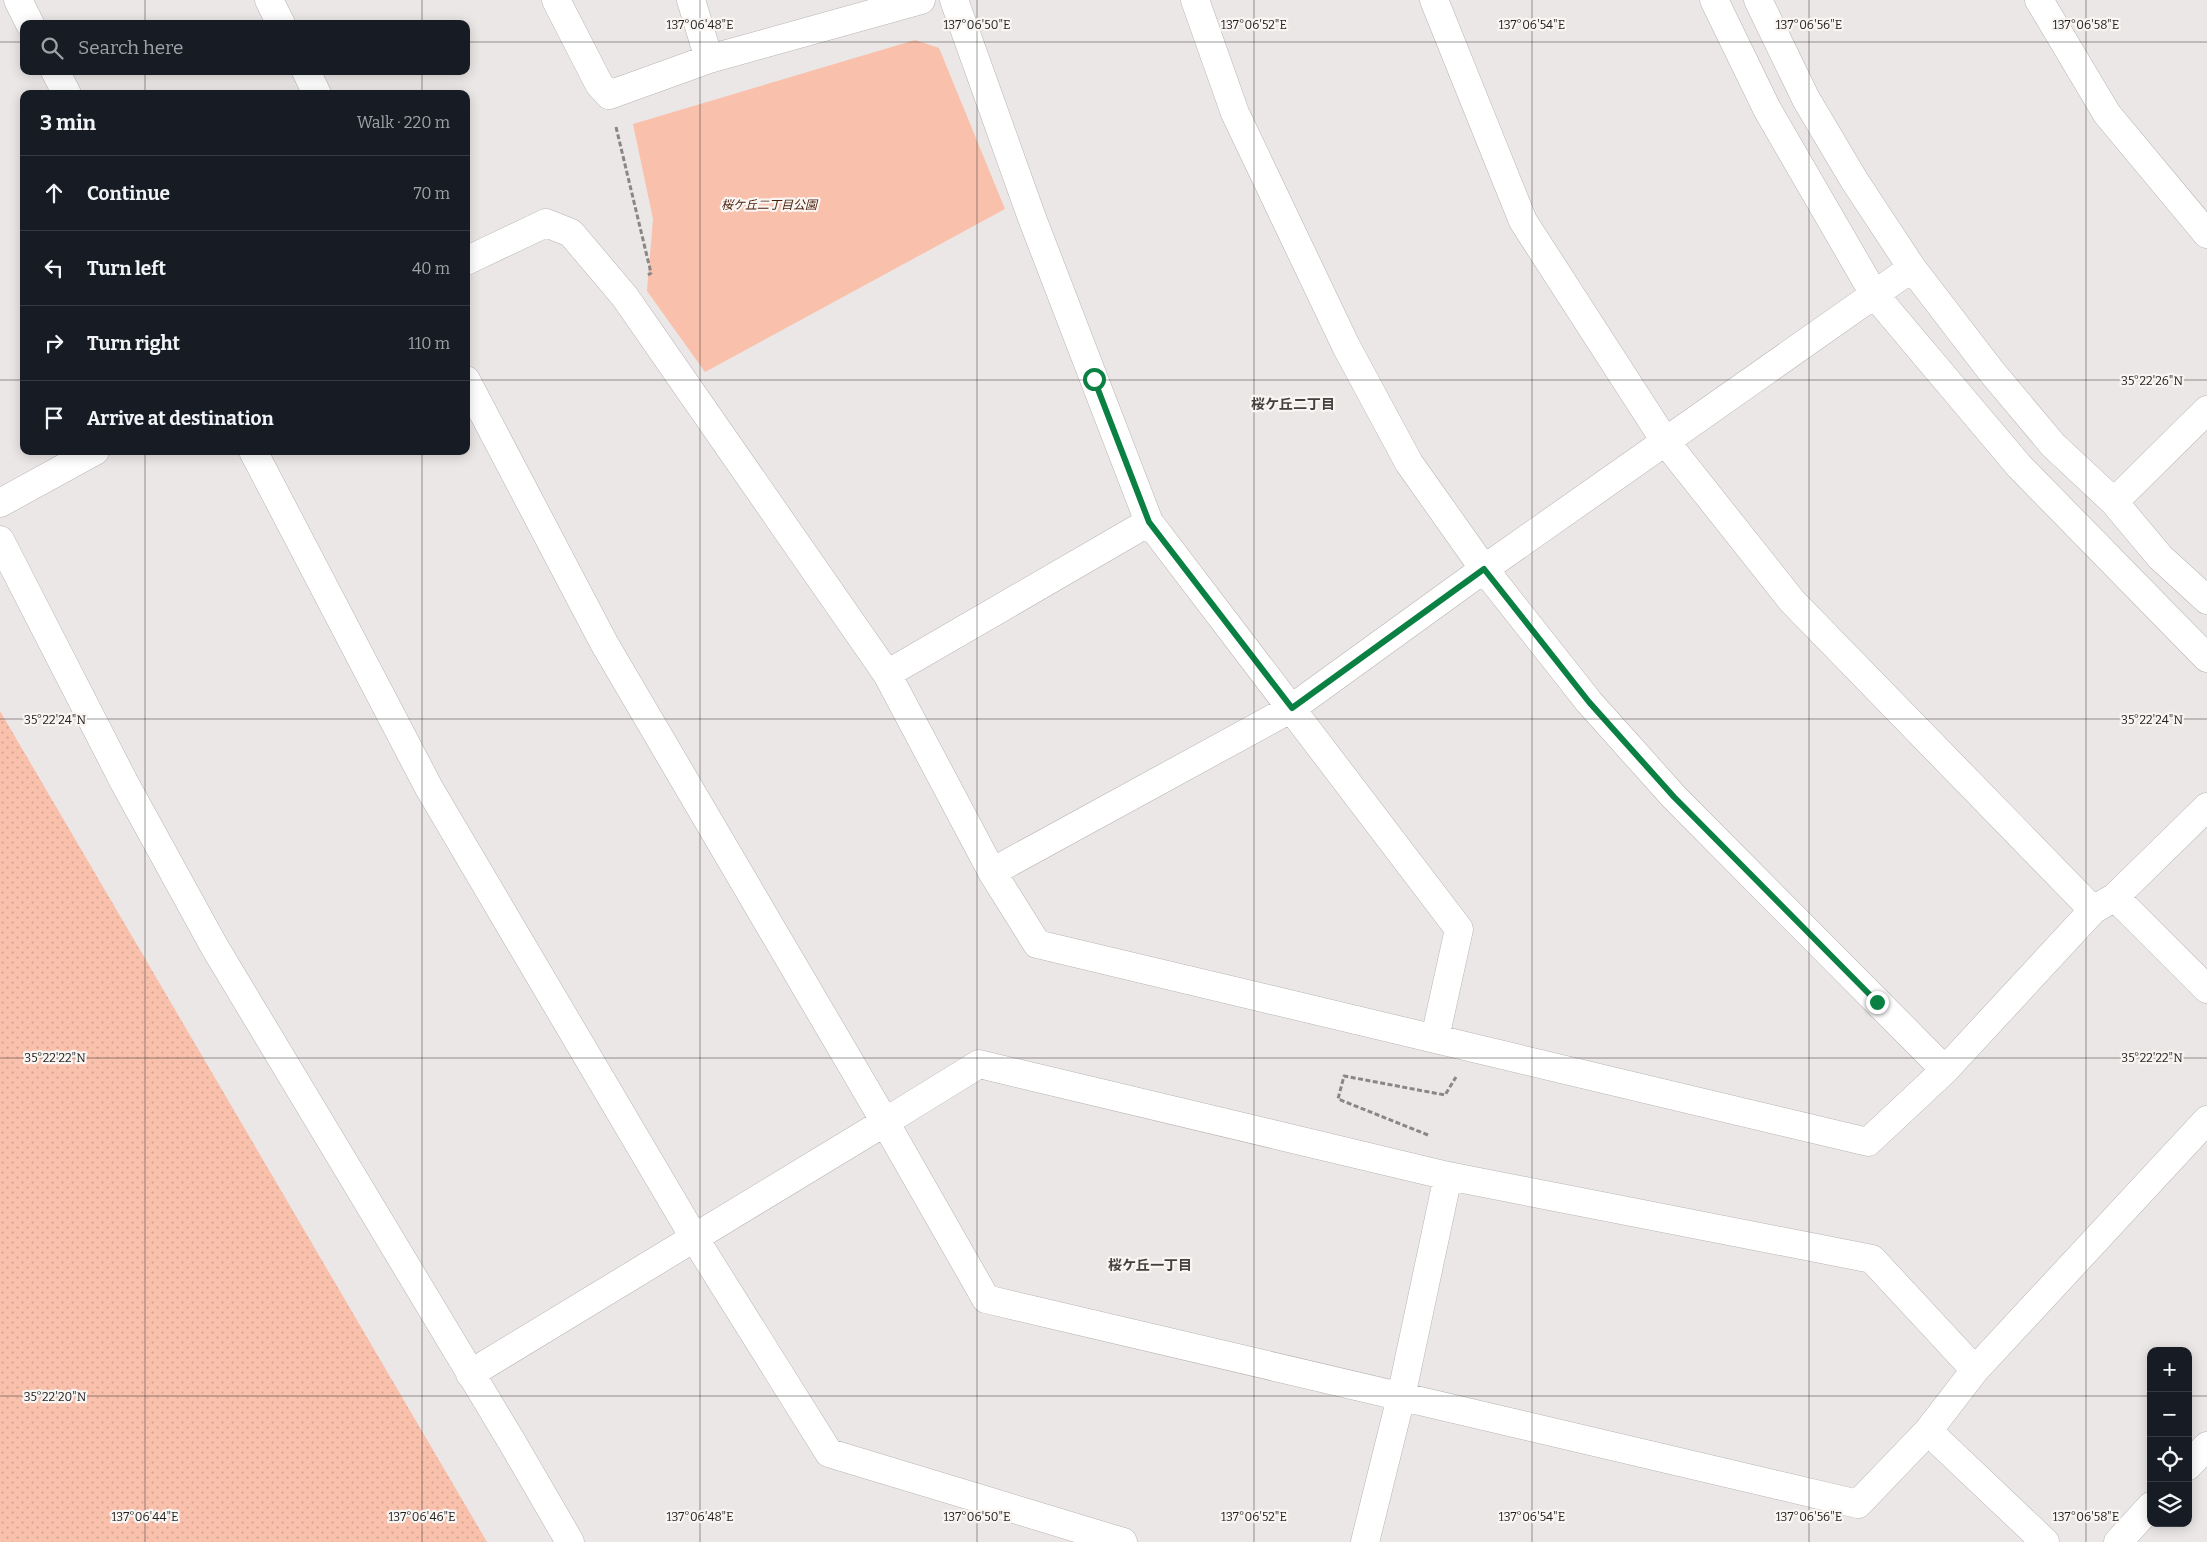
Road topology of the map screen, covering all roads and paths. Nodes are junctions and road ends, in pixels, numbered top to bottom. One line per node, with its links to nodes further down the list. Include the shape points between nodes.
1 (18, 0): 12 (street)
2 (269, 0): 13 (street)
3 (556, 0): 19 (street, via 598,84)
4 (691, 0): 14 (street)
5 (921, 0): 14 (street)
6 (954, 0): 32 (street, via 1032,218)
7 (1195, 0): 34 (street, via 1235,113 1346,346 1409,463)
8 (1434, 0): 27 (street, via 1523,221)
9 (1714, 0): 23 (street, via 1767,109)
10 (1758, 0): 22 (street, via 1806,99)
11 (2039, 0): 20 (street, via 2107,114)
12 (28, 20)
13 (279, 20)
14 (709, 59): 19 (street)
15 (57, 75): 17 (street)
16 (308, 75): 18 (street)
17 (65, 90)
18 (315, 90)
19 (608, 94): 24 (path, via 651,272)
20 (2207, 234)
21 (470, 259): 24 (street, via 546,222 571,233)
22 (1912, 268): 23 (street); 30 (street, via 1991,371 2054,445)
23 (1874, 294): 27 (street); 36 (street, via 2019,466)
24 (625, 297): 37 (street)
25 (470, 388): 47 (street, via 604,643)
26 (2207, 410): 30 (street)
27 (1665, 441): 34 (street); 41 (street, via 1792,601)
28 (87, 455): 31 (street)
29 (255, 455): 50 (street, via 429,788)
30 (2114, 502): 35 (street, via 2160,557)
31 (0, 503)
32 (1149, 522): 37 (street); 38 (street)
33 (0, 540): 52 (street, via 124,782 214,946)
34 (1484, 569): 38 (street); 45 (street, via 1589,702 1674,797)
35 (2207, 600)
36 (2207, 658)
37 (887, 674): 40 (street)
38 (1292, 708): 40 (street); 43 (street, via 1459,929)
39 (2207, 807): 41 (street)
40 (992, 872): 43 (street, via 1037,944)
41 (2104, 903): 42 (street); 45 (street)
42 (2207, 989)
43 (1435, 1038): 44 (street)
44 (1474, 1047): 45 (street, via 1868,1142); 48 (path, via 1445,1095 1344,1076 1338,1099)
45 (1945, 1070)
46 (2207, 1120): 51 (street)
47 (885, 1122): 49 (street, via 979,1064); 50 (street); 53 (street, via 986,1299)
48 (1429, 1135)
49 (1448, 1176): 51 (street, via 1872,1259); 53 (street)
50 (695, 1239): 52 (street); 59 (street, via 829,1453)
51 (1975, 1370): 54 (street)
52 (470, 1374): 58 (street)
53 (1401, 1397): 54 (street, via 1858,1504); 60 (street)
54 (1928, 1431): 61 (street)
55 (2207, 1446): 56 (street)
56 (2192, 1462)
57 (2147, 1510): 62 (street)
58 (570, 1542)
59 (1122, 1542)
60 (1365, 1542)
61 (2046, 1542)
62 (2118, 1542)

